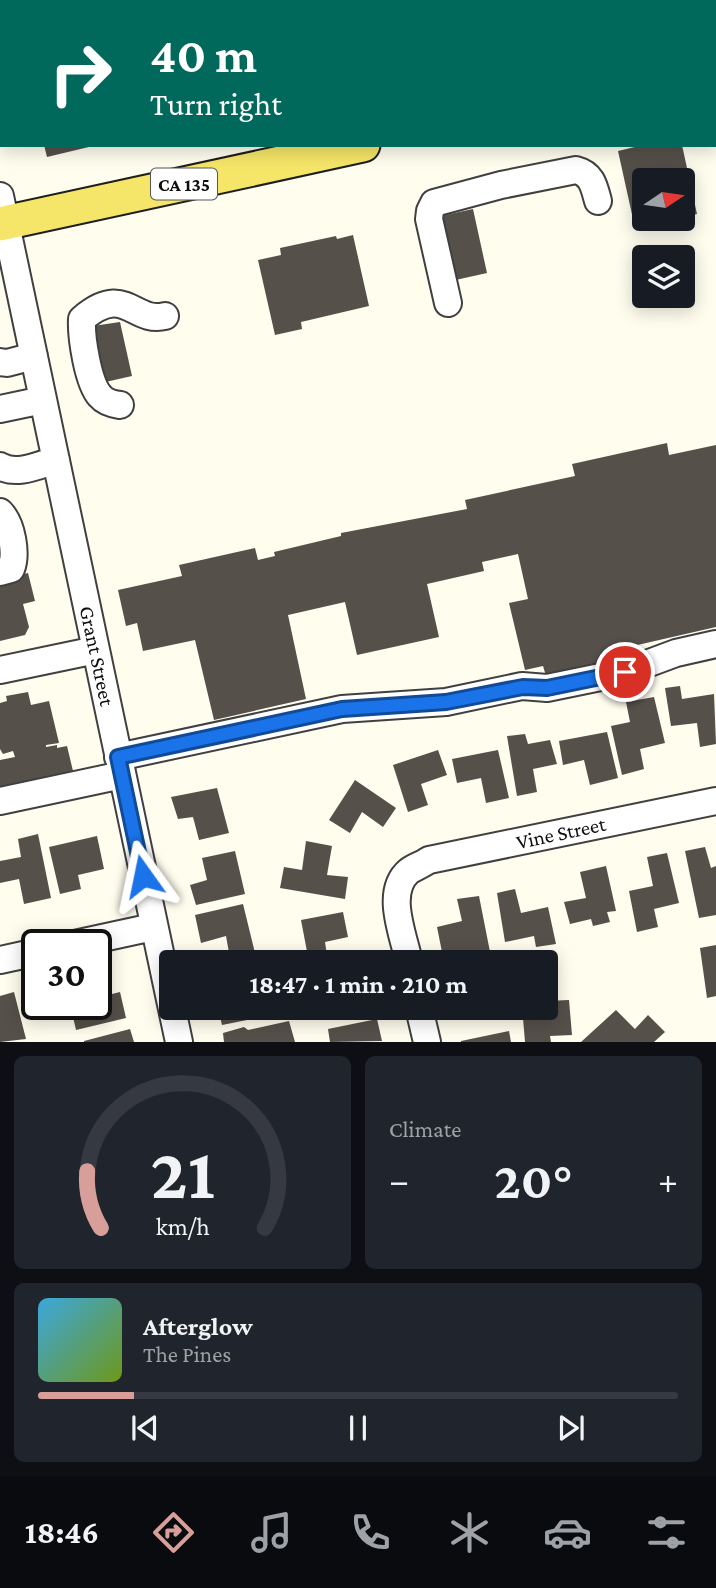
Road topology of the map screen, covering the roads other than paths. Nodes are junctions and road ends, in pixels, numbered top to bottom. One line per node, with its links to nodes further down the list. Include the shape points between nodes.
1 (353, 147): 3 (main road, CA 135)
2 (598, 201): 4 (street, via 591,178 576,170 434,204 429,219)
3 (2, 214): 6 (street, Grant Street)
4 (448, 303)
5 (165, 317): 9 (street, via 150,317 116,303 82,319 93,386 105,401)
6 (34, 356): 7 (street); 8 (street, Grant Street)
7 (0, 362)
8 (43, 400): 10 (street); 11 (street, Grant Street)
9 (120, 405)
10 (0, 409)
11 (56, 460): 12 (street, via 18,471); 16 (street, Grant Street)
12 (0, 466)
13 (0, 512): 14 (street, via 6,518 15,559 11,569)
14 (0, 572)
15 (716, 644): 18 (street, via 625,672 547,688 523,687 446,702 342,709)
16 (96, 650): 17 (street); 18 (street, Grant Street)
17 (0, 670)
18 (120, 766): 20 (street); 21 (street, Grant Street)
19 (716, 801): 23 (street, Vine Street, via 429,860 408,872 400,884 396,901)
20 (0, 802)
21 (153, 927): 22 (street); 27 (street, Grant Street)
22 (112, 936)
23 (406, 950)
24 (21, 955): 25 (street)
25 (0, 960)
26 (422, 1020): 28 (street)
27 (179, 1042)
28 (427, 1042)

